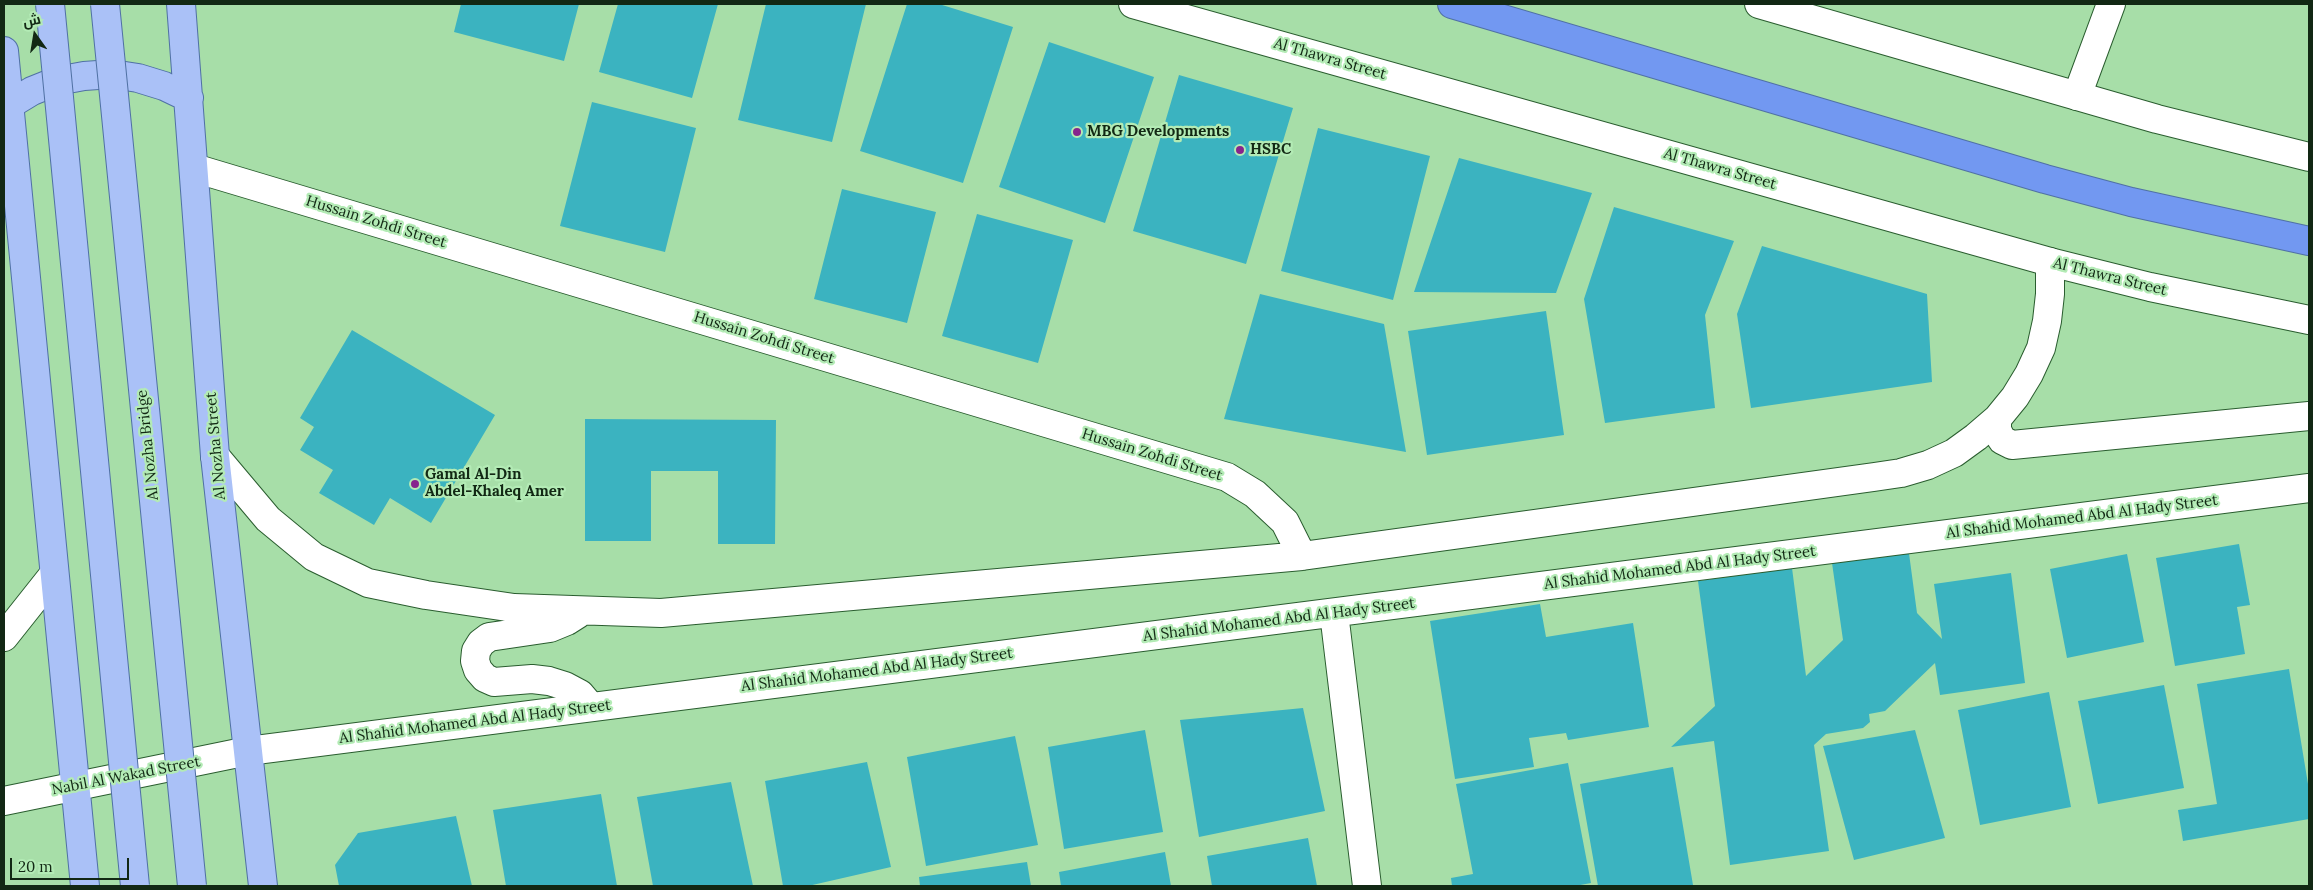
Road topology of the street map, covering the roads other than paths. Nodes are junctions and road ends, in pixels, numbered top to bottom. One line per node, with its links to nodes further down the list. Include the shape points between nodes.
1 (50, 4): 31 (main road, bridge)
2 (105, 4): 32 (main road, Al Nozha Bridge, bridge)
3 (181, 4): 10 (main road, Al Nozha Street)
4 (1134, 4): 15 (street, Al Thawra Street)
5 (1452, 4): 14 (highway, via 2046,179)
6 (1759, 4): 9 (street)
7 (2111, 4): 9 (street)
8 (4, 51): 11 (main road)
9 (2077, 96): 12 (street)
10 (189, 98): 11 (main road, via 164,86 112,74 57,81); 13 (main road, Al Nozha Street)
11 (9, 105): 22 (main road)
12 (2309, 157)
13 (194, 168): 19 (main road, Al Nozha Street); 21 (street, Hussain Zohdi Street, via 1227,477 1255,494 1285,522)
14 (2309, 241)
15 (2050, 262): 16 (street, Al Thawra Street, via 2150,287); 18 (street, via 2047,321 2040,348 2015,398)
16 (2309, 320)
17 (2309, 416): 18 (street, via 2012,446 2002,440 1997,430)
18 (1997, 419): 21 (street, via 1954,453 1901,473)
19 (216, 456): 23 (street, via 276,525 314,557 368,583 514,608); 27 (main road, Al Nozha Street)
20 (2309, 488): 24 (street, Al Shahid Mohamed Abd Al Hady Street)
21 (1302, 556): 23 (street, via 661,613)
22 (54, 574): 25 (street); 28 (main road)
23 (583, 610): 26 (street, via 550,628 489,637 476,651 475,661 485,678 494,682 549,680 580,694)
24 (1334, 613): 26 (street, Al Shahid Mohamed Abd Al Hady Street); 34 (street)
25 (4, 637)
26 (591, 706): 27 (street, Al Shahid Mohamed Abd Al Hady Street)
27 (248, 751): 28 (street, Nabil Al Wakad Street); 33 (main road, Al Nozha Street)
28 (76, 786): 29 (street, Nabil Al Wakad Street); 30 (main road)
29 (4, 801)
30 (86, 886)
31 (135, 886)
32 (192, 886)
33 (263, 886)
34 (1367, 886)

